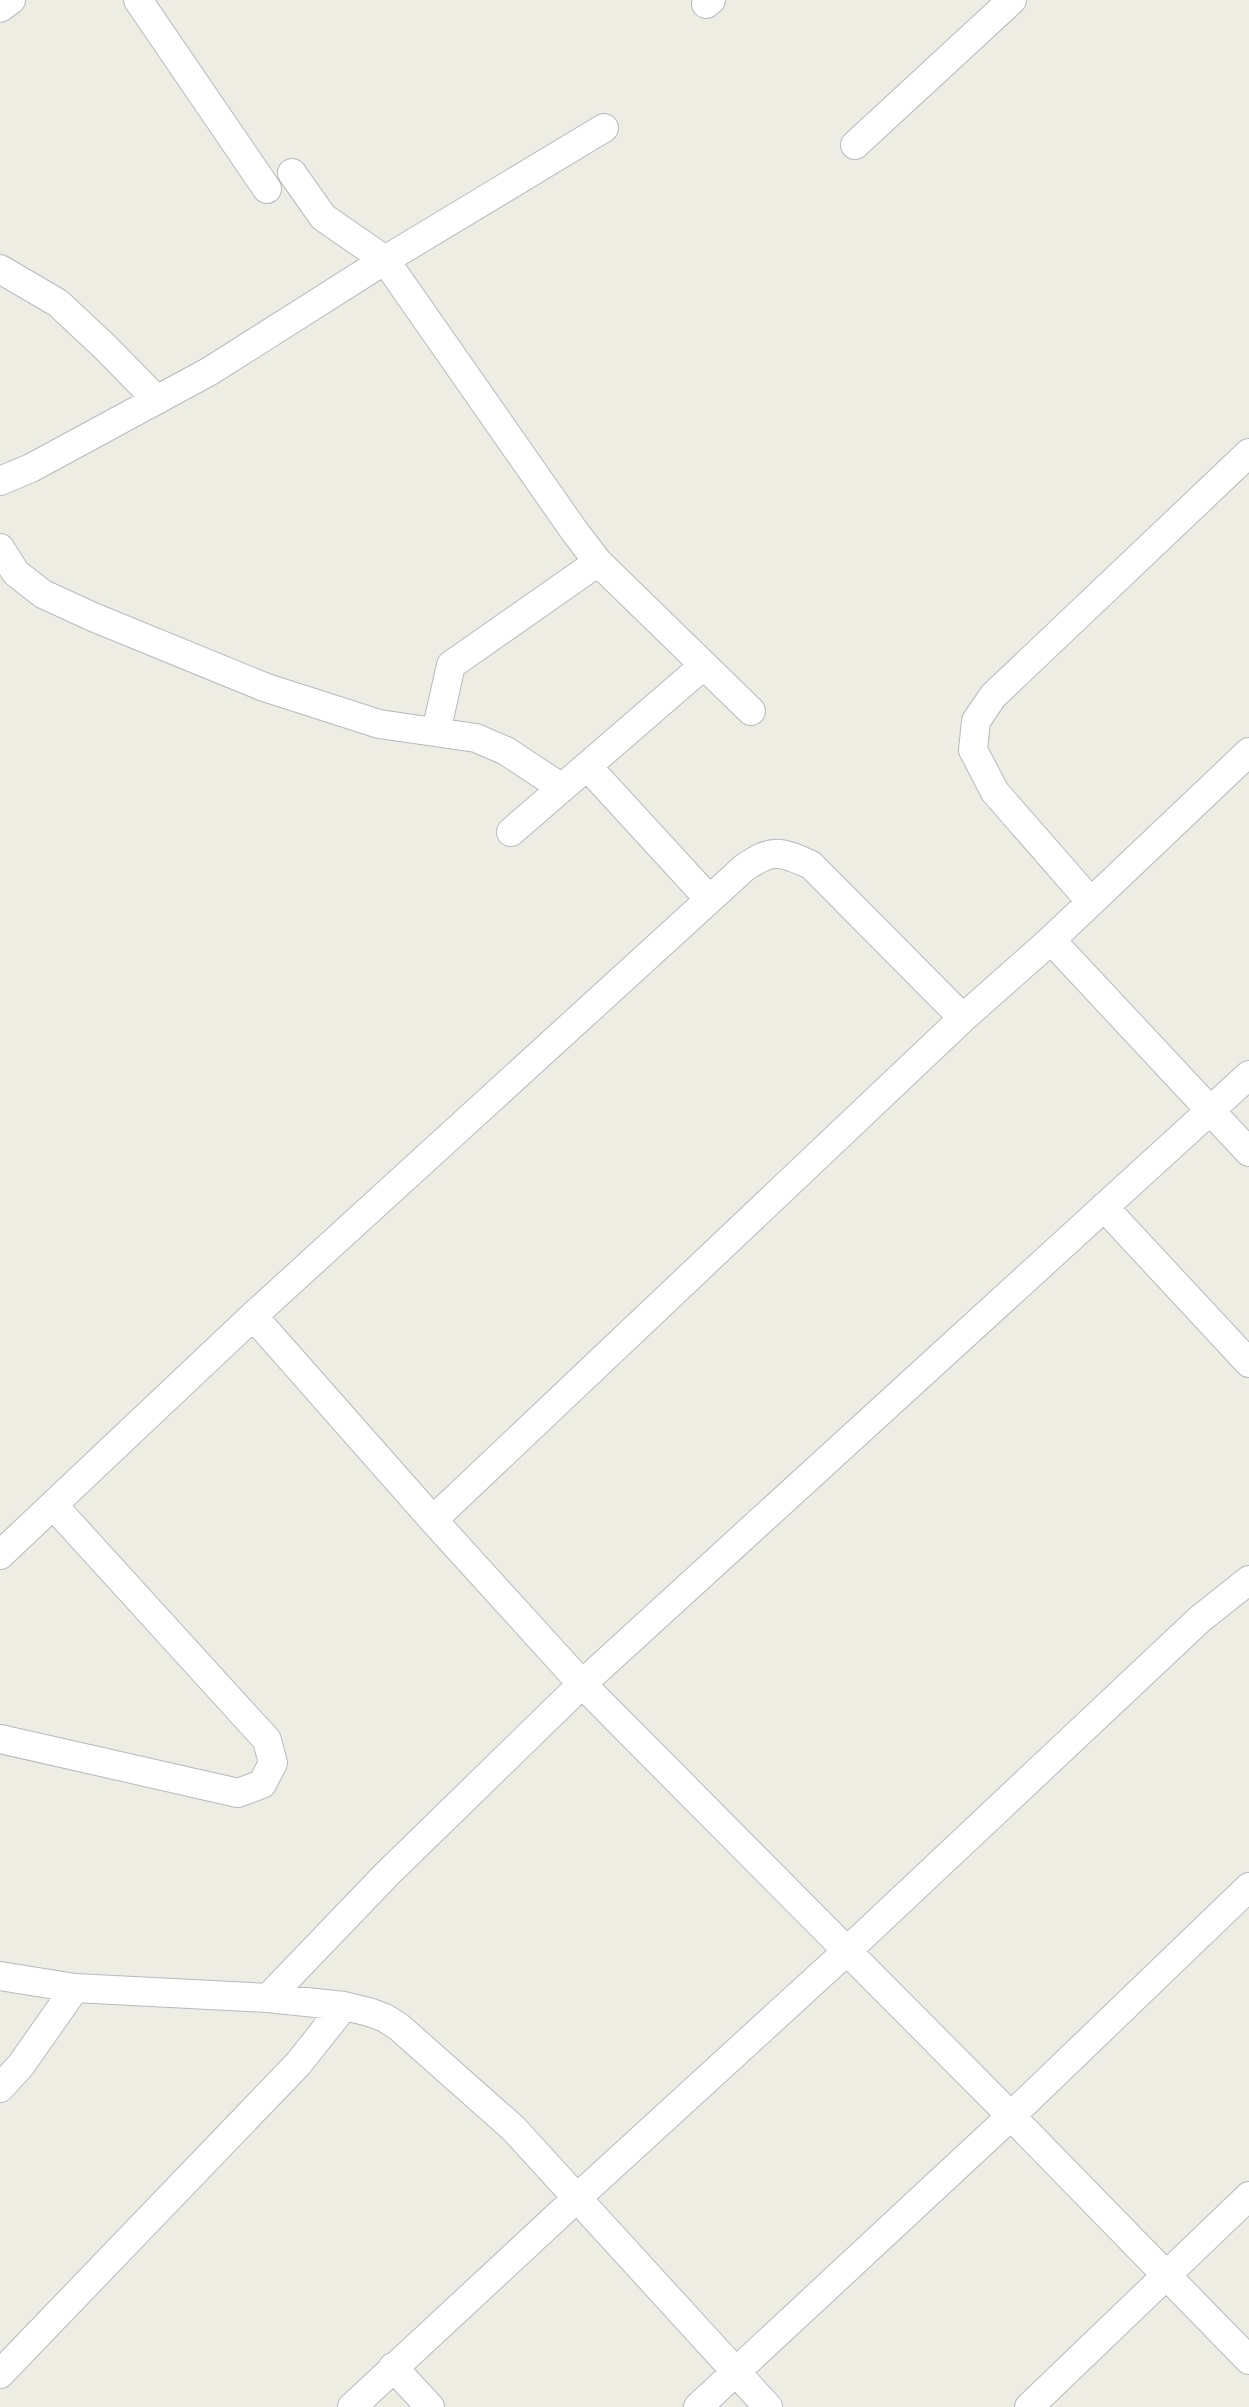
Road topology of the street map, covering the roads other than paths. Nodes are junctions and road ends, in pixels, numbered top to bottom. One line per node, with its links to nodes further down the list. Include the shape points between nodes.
1 (11, 0): 4 (street)
2 (138, 0): 8 (street)
3 (1012, 0): 6 (street)
4 (0, 8)
5 (604, 128): 9 (street)
6 (855, 145)
7 (292, 173): 9 (street, via 323,218)
8 (267, 189)
9 (385, 260): 11 (street, via 210,371); 15 (street)
10 (0, 269): 11 (street, via 58,304 106,347)
11 (157, 400): 13 (street, via 31,468)
12 (1249, 453): 24 (street, via 993,696 976,722 973,750 995,792)
13 (0, 481)
14 (0, 548): 18 (street, via 16,573 43,594 93,617 264,687 380,724)
15 (598, 562): 16 (street); 18 (street, via 451,665)
16 (703, 666): 17 (street); 20 (street)
17 (750, 712)
18 (436, 732): 21 (street, via 476,738 506,751)
19 (1249, 752): 24 (street)
20 (587, 766): 21 (street); 23 (street)
21 (562, 788): 22 (street)
22 (511, 832)
23 (709, 899): 26 (street, via 762,855 784,853 811,865); 31 (street)
24 (1091, 902): 25 (street)
25 (1051, 940): 26 (street); 28 (street)
26 (963, 1018): 34 (street)
27 (1249, 1075): 28 (street)
28 (1210, 1110): 29 (street); 30 (street)
29 (1249, 1152)
30 (1104, 1206): 32 (street); 37 (street)
31 (253, 1316): 33 (street); 34 (street)
32 (1249, 1362)
33 (53, 1505): 35 (street); 38 (street, via 267,1740 273,1763 262,1784 238,1793)
34 (432, 1520): 37 (street)
35 (0, 1555)
36 (1249, 1580): 40 (street, via 1200,1619)
37 (582, 1684): 40 (street); 43 (street, via 387,1874)
38 (0, 1739)
39 (1249, 1887): 46 (street)
40 (848, 1950): 46 (street); 48 (street)
41 (0, 1976): 42 (street)
42 (75, 1988): 43 (street); 45 (street, via 21,2065)
43 (268, 1998): 44 (street)
44 (344, 2006): 48 (street, via 385,2018 399,2027 513,2128); 53 (street, via 298,2064)
45 (0, 2088)
46 (1011, 2116): 49 (street); 52 (street)
47 (1249, 2196): 49 (street)
48 (576, 2198): 51 (street); 52 (street)
49 (1167, 2278): 50 (street); 58 (street)
50 (1249, 2360)
51 (393, 2367): 54 (street); 55 (street)
52 (736, 2372): 56 (street); 57 (street)
53 (0, 2374)
54 (352, 2407)
55 (430, 2407)
56 (698, 2407)
57 (768, 2407)
58 (1029, 2407)

